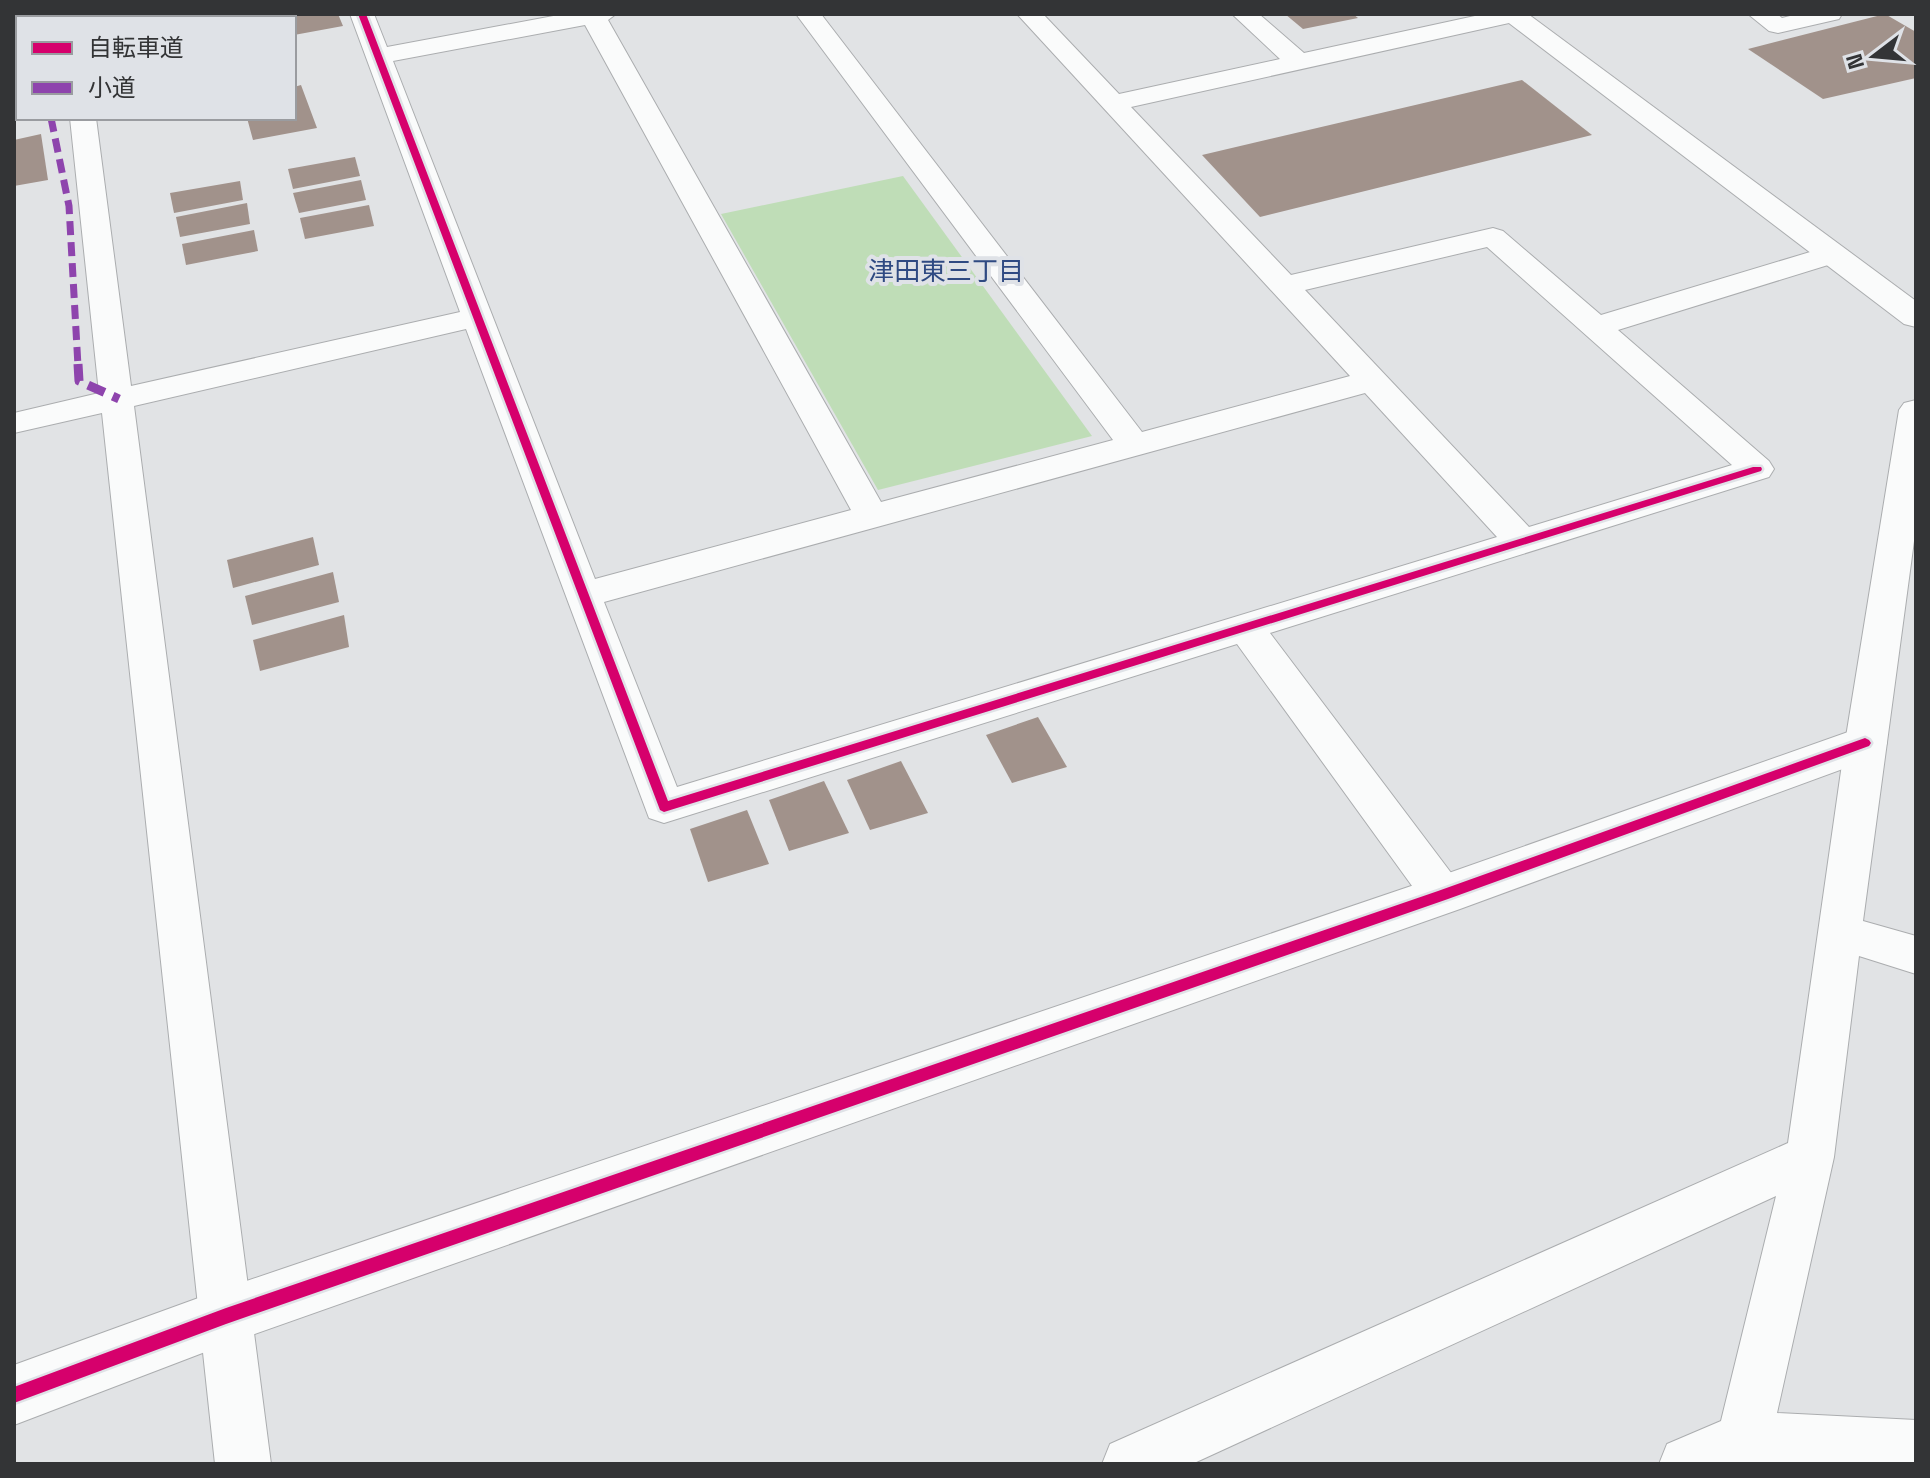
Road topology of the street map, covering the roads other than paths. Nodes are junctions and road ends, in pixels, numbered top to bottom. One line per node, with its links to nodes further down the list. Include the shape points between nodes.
1 (362, 14): 9 (street)
2 (808, 14): 22 (street)
3 (1029, 14): 11 (street)
4 (1244, 14): 10 (street)
5 (1514, 14): 10 (street); 13 (street)
6 (1760, 14): 7 (street, via 1778,26)
7 (1830, 14)
8 (598, 15): 9 (street); 23 (street)
9 (378, 56): 15 (street)
10 (1299, 62): 11 (street)
11 (1114, 103): 14 (street)
12 (83, 120): 19 (street)
13 (1830, 255): 16 (street); 17 (street)
14 (1285, 286): 17 (street, via 1493,237); 18 (street)
15 (478, 317): 19 (street); 25 (street)
16 (1916, 317)
17 (1594, 327): 24 (street, via 1757,469)
18 (1373, 380): 22 (street); 24 (street)
19 (119, 399): 21 (street); 32 (street)
20 (1916, 410): 27 (street)
21 (14, 423)
22 (1134, 445): 23 (street)
23 (872, 517): 25 (street)
24 (1523, 542): 26 (street)
25 (583, 595): 26 (street, via 664,807)
26 (1246, 628): 28 (street)
27 (1865, 743): 28 (street); 29 (street)
28 (1443, 895): 32 (street)
29 (1840, 932): 30 (street); 31 (street)
30 (1916, 955)
31 (1810, 1157): 34 (street); 36 (street)
32 (226, 1316): 33 (street); 37 (street)
33 (14, 1395)
34 (1744, 1439): 35 (street); 39 (street)
35 (1916, 1447)
36 (1190, 1452): 38 (street)
37 (243, 1464)
38 (1130, 1464)
39 (1687, 1464)

